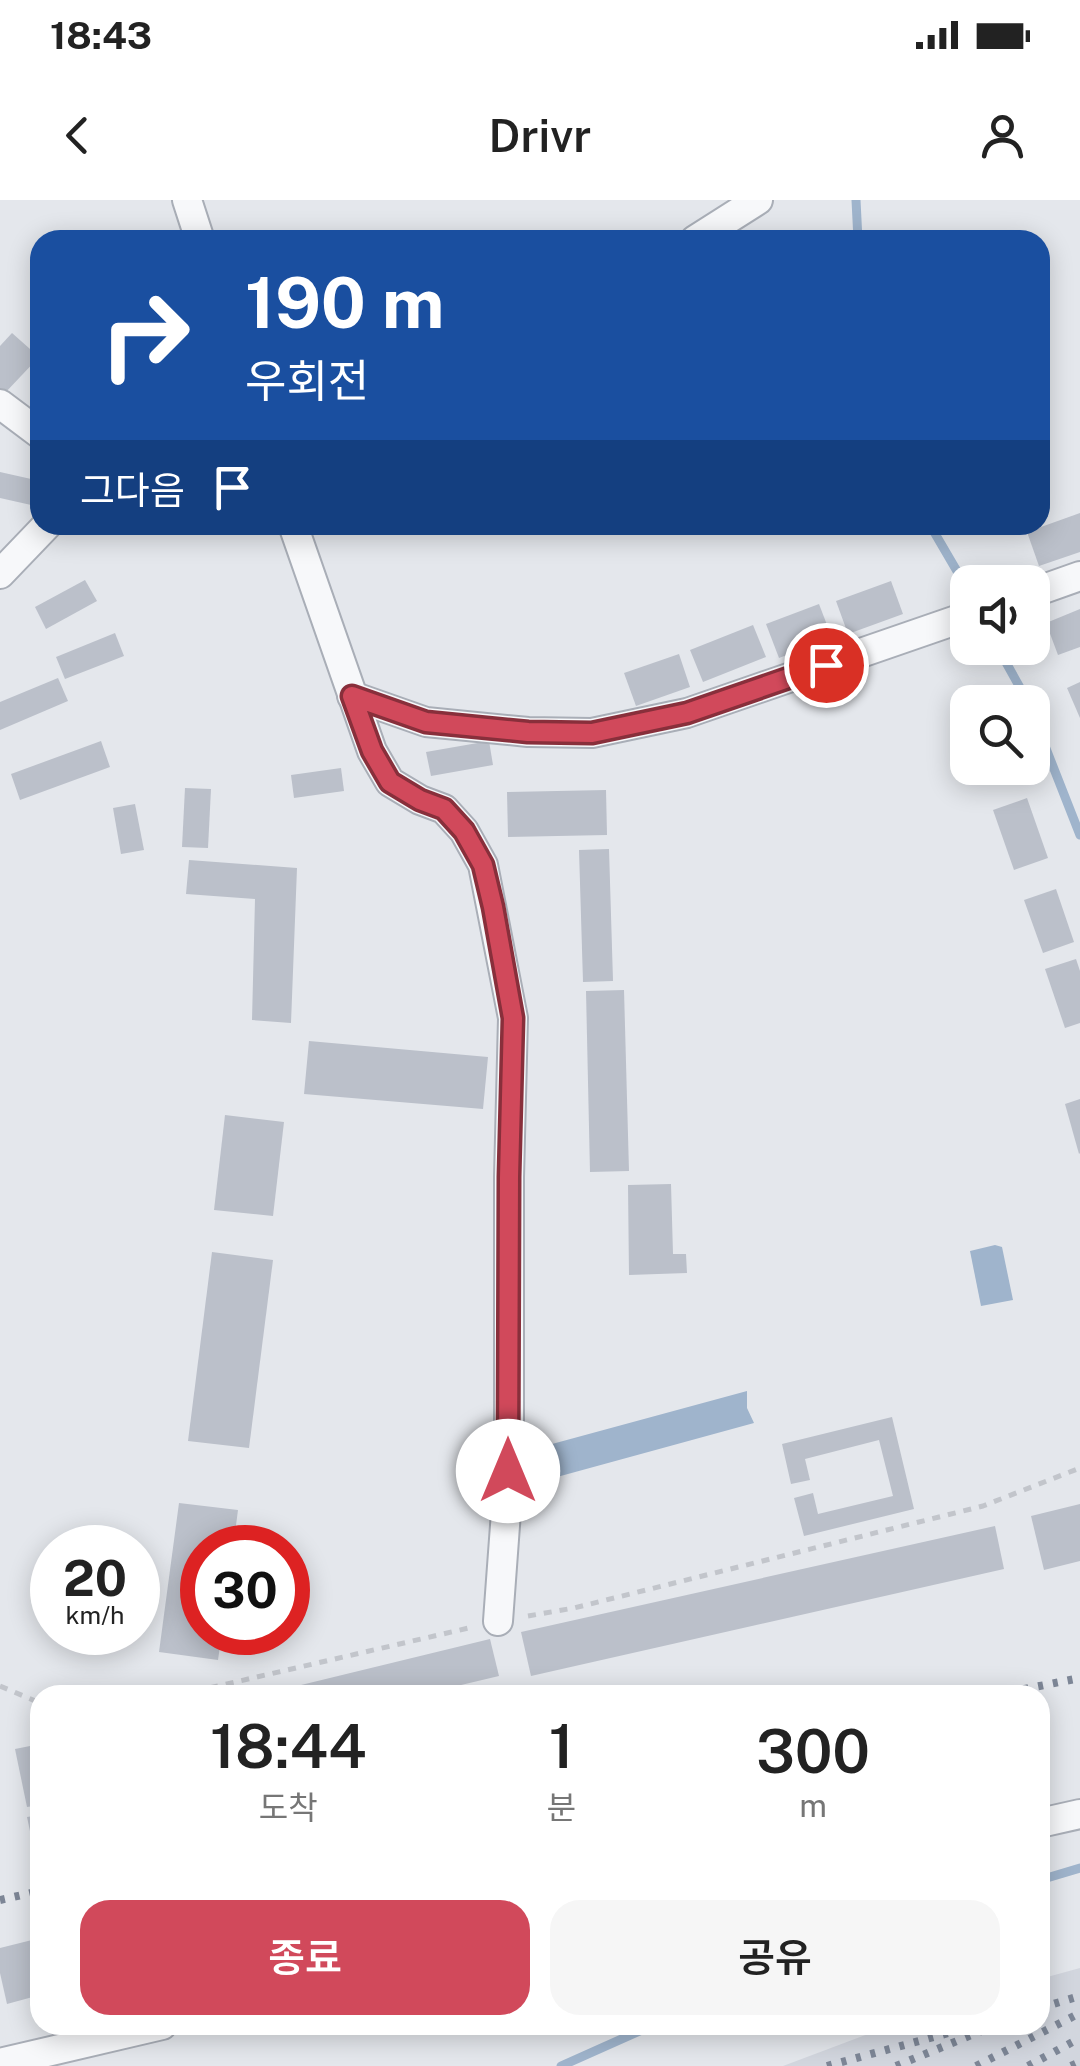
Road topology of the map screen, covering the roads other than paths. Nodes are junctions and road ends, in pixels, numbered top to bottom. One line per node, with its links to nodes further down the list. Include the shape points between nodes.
1 (187, 200): 3 (street)
2 (758, 200): 4 (street)
3 (197, 230)
4 (711, 230)
5 (0, 404): 6 (street)
6 (30, 426)
7 (37, 535): 9 (street)
8 (296, 535): 13 (street)
9 (0, 574)
10 (1080, 576): 11 (street)
11 (1050, 587)
12 (950, 622): 13 (street, via 687,713 592,733 426,722)
13 (352, 696): 14 (street, via 390,782 444,809 483,865 513,1018 508,1471)
14 (498, 1621)
15 (1080, 1814): 16 (street)
16 (1050, 1821)
17 (119, 2035): 18 (street)
18 (0, 2063)

